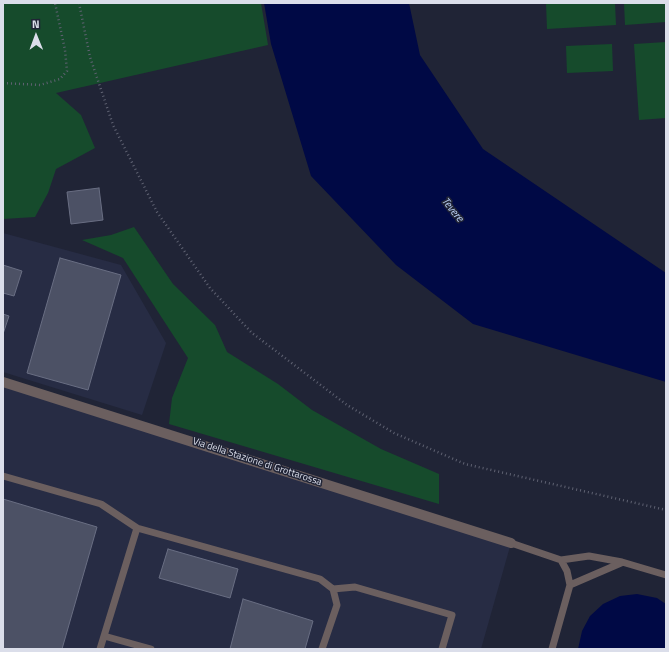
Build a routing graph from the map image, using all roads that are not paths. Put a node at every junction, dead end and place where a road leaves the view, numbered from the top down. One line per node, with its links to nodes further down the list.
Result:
1 (3, 382): 4 (street, Via della Stazione di Grottarossa)
2 (3, 476): 3 (lane)
3 (137, 528): 9 (lane); 10 (lane)
4 (511, 543): 5 (lane)
5 (561, 560): 6 (lane); 8 (lane)
6 (622, 562): 7 (lane); 8 (lane)
7 (666, 575)
8 (570, 585): 15 (lane)
9 (333, 589): 13 (lane); 14 (lane)
10 (104, 636): 11 (lane); 12 (lane)
11 (100, 649)
12 (150, 649)
13 (322, 649)
14 (442, 649)
15 (552, 649)

